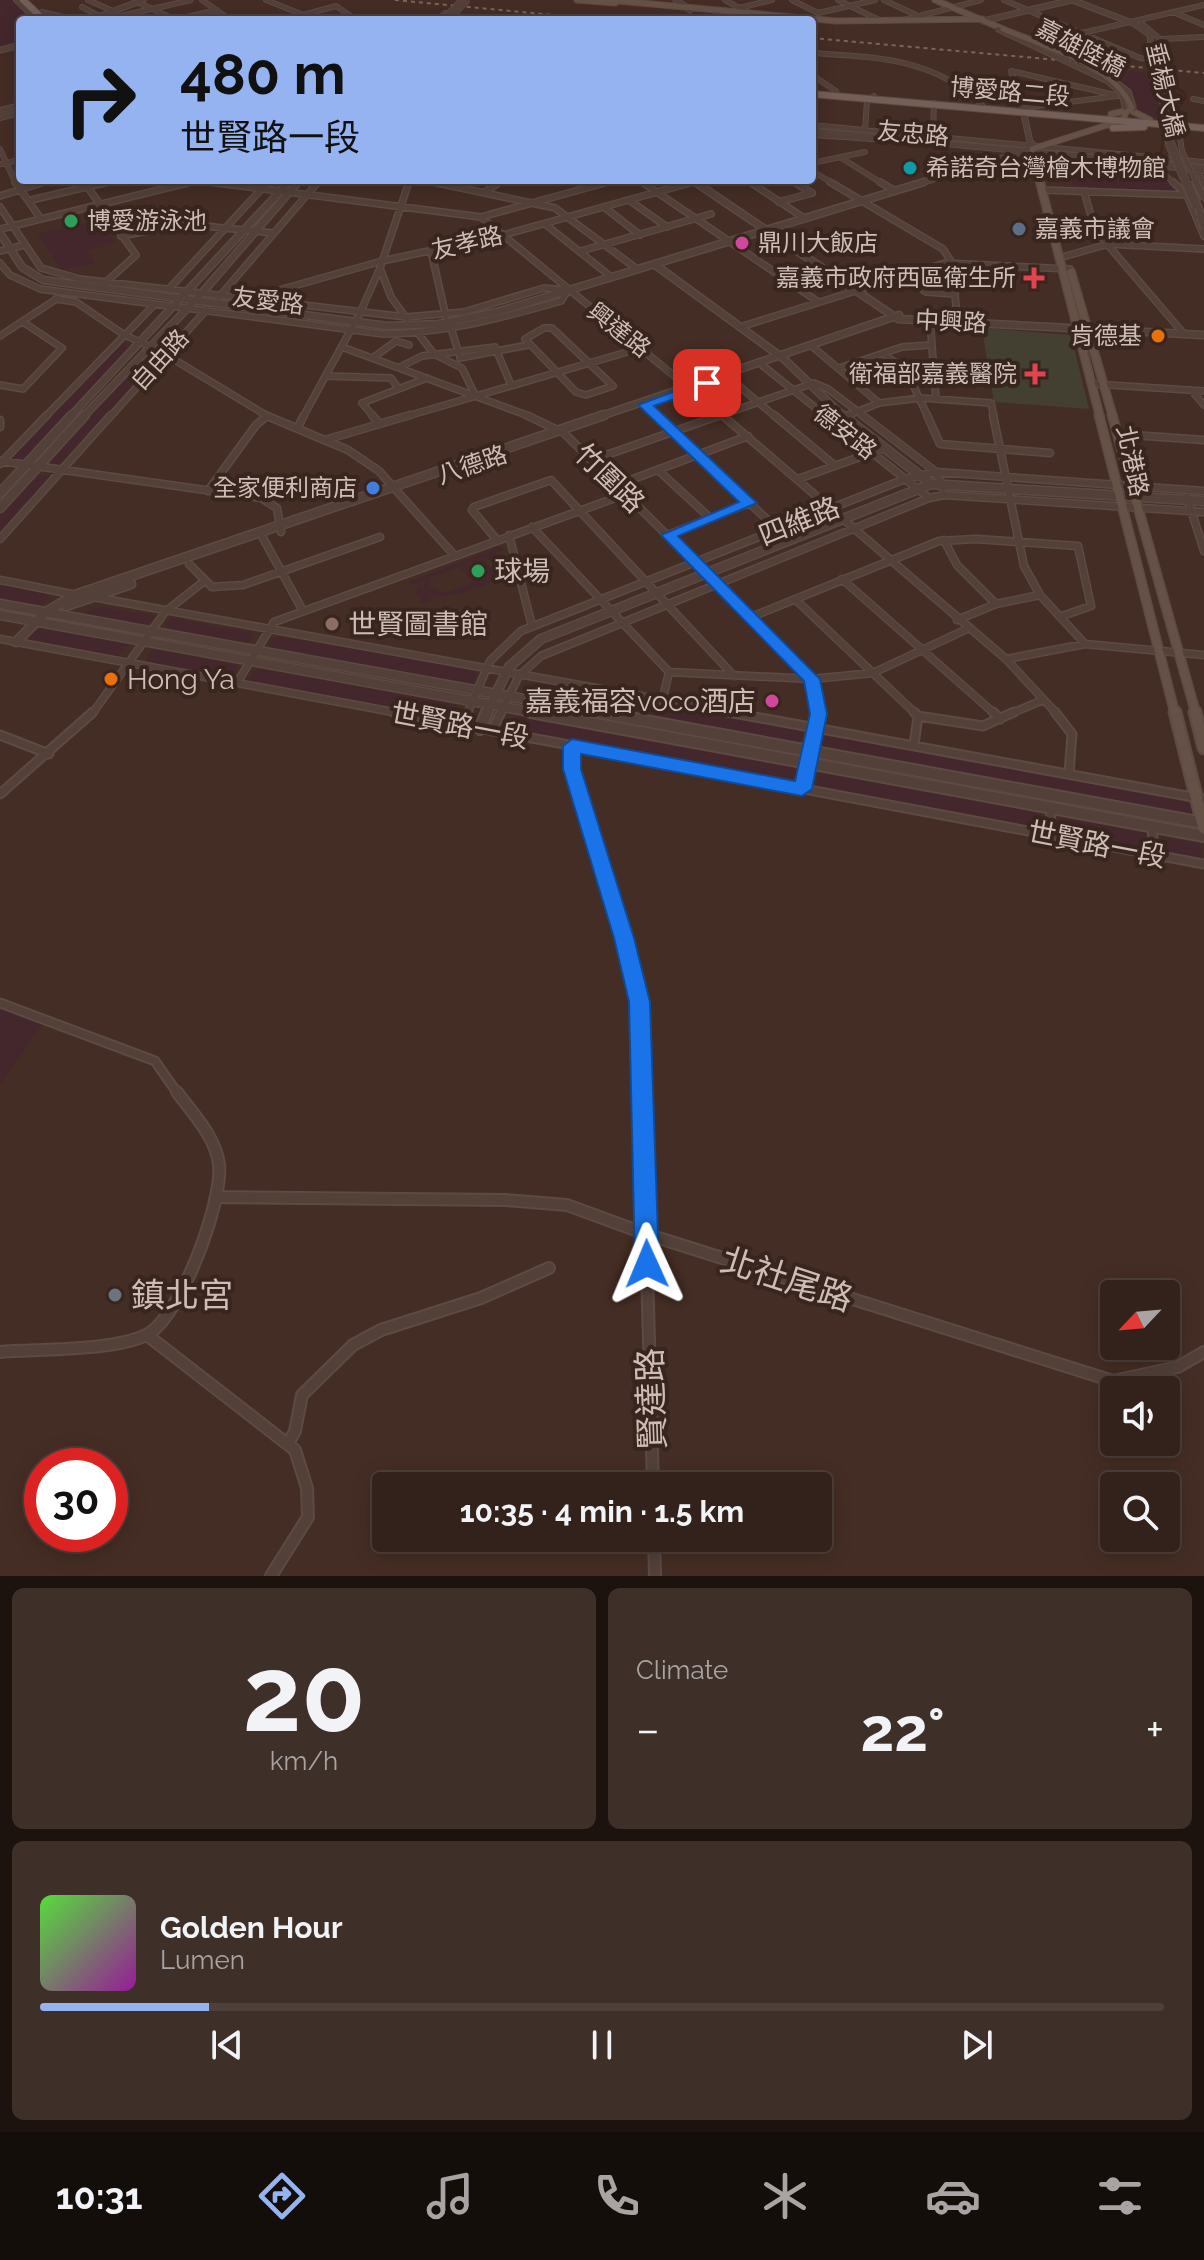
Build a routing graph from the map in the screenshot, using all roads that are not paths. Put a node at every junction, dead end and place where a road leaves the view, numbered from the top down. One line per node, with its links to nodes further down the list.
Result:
1 (22, 0): 41 (main road)
2 (97, 0): 22 (street)
3 (191, 0): 31 (street)
4 (202, 0): 32 (street)
5 (266, 0): 39 (street)
6 (464, 0): 51 (street, bridge)
7 (577, 0): 24 (main road)
8 (610, 0): 24 (street); 30 (main road)
9 (676, 0): 30 (street)
10 (725, 0): 28 (street)
11 (772, 0): 28 (street)
12 (792, 0): 54 (street)
13 (838, 0): 26 (street)
14 (875, 0): 26 (street)
15 (884, 0): 55 (street)
16 (935, 0): 29 (main road)
17 (981, 0): 29 (street)
18 (1004, 0): 33 (street)
19 (1060, 0): 33 (street)
20 (1072, 0): 33 (street); 61 (street)
21 (1083, 0): 63 (street)
22 (90, 1): 34 (street)
23 (140, 1): 31 (street); 34 (street)
24 (618, 4): 30 (main road)
25 (1204, 5): 37 (street)
26 (850, 6): 57 (street); 62 (street)
27 (82, 7): 43 (street)
28 (740, 7): 35 (street); 38 (street)
29 (951, 7): 40 (main road); 55 (street)
30 (689, 8): 35 (main road); 38 (main road)
31 (152, 9): 45 (street); 46 (street)
32 (217, 10): 47 (street); 48 (street)
33 (1026, 10): 56 (street); 66 (street)
34 (113, 11): 44 (street)
35 (726, 11): 38 (main road)
36 (42, 12): 42 (street)
37 (1173, 12): 63 (street); 64 (street)
38 (746, 14): 52 (main road); 53 (main road)
39 (303, 15): 49 (street); 50 (street)
40 (968, 15): 56 (main road); 58 (main road); 60 (main road)
41 (38, 16)
42 (59, 16)
43 (98, 16)
44 (104, 16)
45 (112, 16)
46 (167, 16)
47 (192, 16)
48 (224, 16)
49 (299, 16)
50 (350, 16)
51 (450, 16)
52 (754, 16)
53 (781, 16)
54 (813, 16)
55 (913, 16): 59 (street)
56 (998, 17): 58 (street); 65 (street)
57 (816, 18): 62 (main road)
58 (982, 20): 60 (main road); 65 (main road)
59 (904, 21): 60 (main road); 62 (main road)
60 (962, 21): 65 (main road)
61 (1126, 21): 63 (street); 66 (street)
62 (881, 22)
63 (1136, 23): 136 (street, bridge); 144 (street, 垂楊大橋, bridge); 153 (street, 垂楊大橋, bridge); 162 (street, bridge)
64 (1204, 25)
65 (999, 28): 81 (main road, 嘉雄陸橋, bridge)
66 (1080, 32): 69 (street); 71 (street)
67 (1204, 37): 68 (street)
68 (1162, 39)
69 (1039, 43)
70 (816, 53): 79 (street)
71 (1162, 61)
72 (816, 78): 74 (street)
73 (816, 93): 74 (main road, 博愛路二段)
74 (837, 94): 76 (main road, 博愛路二段)
75 (1204, 94): 77 (street)
76 (871, 97): 78 (main road, 博愛路二段); 79 (main road, 博愛路二段); 88 (street)
77 (1204, 101)
78 (934, 103): 80 (main road, 博愛路二段); 89 (street)
79 (982, 105): 80 (main road, 博愛路二段)
80 (1022, 109): 80 (street, 北港路); 82 (main road, 博愛路二段); 91 (street, 北港路)
81 (1129, 113): 82 (main road, 博愛路二段); 83 (main road, 博愛路二段)
82 (1111, 122): 83 (main road); 90 (main road, 友愛路); 91 (main road, 友愛路)
83 (1152, 122): 84 (main road, 博愛路二段)
84 (1204, 127)
85 (816, 130): 88 (street, 友忠路)
86 (816, 130): 91 (street, 友忠路)
87 (816, 130): 94 (street, 友忠路)
88 (865, 130): 89 (street, 友忠路)
89 (933, 135): 91 (street, 友忠路)
90 (1055, 145): 91 (main road, 友愛路); 98 (street, 友忠路)
91 (1038, 148): 94 (street, 友愛路); 98 (street, 友忠路); 127 (main road, 北港路)
92 (0, 149): 99 (street)
93 (865, 152): 95 (street)
94 (1024, 152): 128 (street, 友愛路)
95 (843, 159): 97 (street); 128 (street)
96 (16, 161): 99 (street)
97 (816, 162)
98 (1160, 162): 101 (street, 友忠路); 134 (street)
99 (7, 163): 100 (street); 103 (street)
100 (0, 164)
101 (1200, 166): 123 (street)
102 (816, 173): 139 (street)
103 (16, 178)
104 (20, 184): 125 (street)
105 (38, 184): 125 (street)
106 (85, 184): 124 (street)
107 (99, 184): 124 (street)
108 (180, 184): 142 (street)
109 (224, 184): 126 (street)
110 (266, 184): 126 (street, 自由路)
111 (289, 184): 130 (street, 自由路)
112 (295, 184): 130 (street, 自由路)
113 (317, 184): 133 (street, 自由路)
114 (409, 184): 143 (street)
115 (443, 184): 132 (street)
116 (497, 184): 132 (street)
117 (600, 184): 141 (street)
118 (645, 184): 131 (street)
119 (683, 184): 131 (street, 友孝路)
120 (703, 184): 158 (street, 中興路)
121 (753, 184): 140 (street)
122 (797, 184): 140 (street)
123 (1204, 185)
124 (86, 187): 137 (street); 142 (street)
125 (23, 189): 135 (street); 137 (street)
126 (261, 189): 130 (street); 156 (street, 自由路)
127 (1046, 189): 129 (street); 175 (main road, 北港路); 182 (main road, 北港路)
128 (895, 191): 139 (street, 友愛路)
129 (1084, 191): 134 (street); 167 (street)
130 (284, 192): 133 (street); 159 (street, 自由路)
131 (656, 192): 138 (street, 友孝路); 152 (street)
132 (485, 193): 141 (street)
133 (308, 195): 143 (street); 161 (street, 自由路)
134 (1187, 195): 162 (street)
135 (0, 196)
136 (1204, 199)
137 (31, 200): 151 (street)
138 (629, 200): 146 (street, 友孝路); 157 (street)
139 (862, 200): 150 (street, 友愛路); 178 (street)
140 (779, 202): 150 (street)
141 (529, 203): 148 (street); 149 (street)
142 (99, 205): 151 (street); 165 (street)
143 (401, 206): 148 (street); 176 (street)
144 (1204, 206)
145 (0, 207): 155 (street, 友愛路)
146 (604, 207): 149 (street, 友孝路); 164 (street)
147 (711, 214): 152 (street)
148 (481, 217): 163 (street, 興達路)
149 (570, 217): 154 (street, 友孝路); 169 (street)
150 (804, 218): 158 (street, 友愛路)
151 (41, 219): 155 (street)
152 (694, 219): 157 (street); 166 (street)
153 (1204, 222)
154 (545, 224): 163 (street, 友孝路); 174 (street)
155 (13, 226): 160 (street); 168 (street, 友愛路)
156 (225, 227): 159 (street); 165 (street); 190 (street, 自由路)
157 (667, 227): 164 (street)
158 (771, 229): 166 (street, 友愛路); 192 (street, 中興路)
159 (249, 230): 161 (street); 194 (street, 自由路); 195 (street, 自由路)
160 (0, 231): 170 (street, 友愛路)
161 (273, 233): 197 (street, 自由路)
162 (1204, 233)
163 (503, 235): 173 (street, 友孝路); 191 (street, 興達路)
164 (640, 235): 169 (street)
165 (121, 236): 189 (street)
166 (727, 242): 179 (street, 友愛路); 203 (street)
167 (1108, 244): 171 (street); 175 (street); 225 (street)
168 (24, 245): 170 (street); 186 (street, 友愛路)
169 (605, 245): 174 (street); 181 (street)
170 (9, 249): 172 (street); 188 (street, 友愛路)
171 (1204, 249)
172 (0, 251)
173 (431, 251): 176 (street, 友孝路); 211 (street)
174 (581, 251): 185 (street)
175 (1066, 256): 182 (main road, 北港路)
176 (382, 261): 180 (street); 201 (street, 友孝路)
177 (0, 263): 183 (street, 友愛路)
178 (952, 263): 182 (street); 184 (street); 196 (street)
179 (654, 264): 181 (street, 友愛路); 221 (street, 德安路)
180 (380, 268): 210 (street); 213 (street)
181 (637, 269): 185 (street, 友愛路)
182 (1067, 269): 222 (main road, 北港路)
183 (10, 275): 187 (street); 193 (street, 友愛路)
184 (901, 275): 192 (street); 196 (street)
185 (610, 276): 191 (street, 友愛路)
186 (80, 279): 188 (street); 189 (street, 友愛路)
187 (0, 280)
188 (74, 285): 189 (street, 友愛路); 193 (street)
189 (103, 285): 190 (street, 友愛路); 198 (street, 友愛路)
190 (168, 289): 194 (street, 友愛路); 198 (street, 自由路)
191 (568, 290): 211 (street, 友愛路); 219 (street, 友愛路); 224 (street, 友愛路); 235 (street, 興達路)
192 (858, 290): 203 (street); 214 (street, 中興路)
193 (65, 292): 199 (street); 204 (street, 友愛路)
194 (191, 292): 195 (street, 友愛路); 200 (street, 自由路)
195 (202, 293): 197 (street, 友愛路); 202 (street, 自由路)
196 (955, 294): 215 (street)
197 (221, 295): 201 (street, 友愛路); 205 (street, 自由路)
198 (161, 297): 200 (street, 友愛路); 204 (street, 自由路)
199 (56, 299): 217 (street); 227 (street)
200 (183, 300): 202 (street, 友愛路); 206 (street, 自由路)
201 (257, 300): 207 (street, 友孝路); 210 (street, 友愛路)
202 (193, 301): 205 (street, 友愛路); 208 (street, 自由路)
203 (817, 301): 221 (street)
204 (154, 304): 206 (street, 友愛路); 227 (street, 自由路)
205 (213, 304): 207 (street, 友愛路); 209 (street, 自由路)
206 (175, 307): 208 (street, 友愛路); 230 (street, 自由路)
207 (249, 308): 212 (street, 友孝路); 218 (street, 友愛路)
208 (185, 309): 209 (street, 友愛路); 230 (street, 自由路)
209 (205, 311): 212 (street, 友愛路); 239 (street, 自由路)
210 (360, 313): 213 (street, 友愛路); 218 (street)
211 (445, 315): 213 (street, 友愛路); 219 (street)
212 (242, 316): 223 (street, 友愛路)
213 (406, 317): 220 (street)
214 (896, 317): 215 (street, 中興路); 216 (street, 中興路); 236 (street, 八德路); 243 (street, 八德路)
215 (957, 317): 222 (street, 中興路)
216 (930, 320): 222 (street, 中興路); 233 (street)
217 (23, 322): 229 (street); 255 (street)
218 (355, 322): 220 (street, 友愛路); 223 (street)
219 (450, 323): 220 (street, 友愛路)
220 (410, 326): 228 (street)
221 (740, 327): 243 (street, 德安路)
222 (1083, 327): 225 (street, 中興路); 257 (main road, 北港路)
223 (351, 330): 228 (street, 友愛路); 234 (street)
224 (452, 331): 228 (street, 友愛路); 237 (street)
225 (1182, 332): 226 (street, 中興路)
226 (1204, 333)
227 (123, 334): 230 (street); 290 (street, 自由路)
228 (418, 334): 240 (street)
229 (0, 336)
230 (144, 344): 239 (street); 292 (street, 自由路); 293 (street, 自由路)
231 (409, 345): 242 (street)
232 (528, 345): 238 (street); 245 (street); 250 (street)
233 (930, 345): 241 (street); 265 (street)
234 (342, 347): 242 (street, 竹圍路); 251 (street)
235 (641, 348): 245 (street); 258 (street, 興達路)
236 (814, 348): 243 (street, 八德路); 249 (street)
237 (458, 351): 238 (street); 240 (street); 244 (street)
238 (499, 353): 244 (street); 256 (street)
239 (165, 354): 272 (street); 295 (street, 自由路)
240 (434, 354): 247 (street); 248 (street)
241 (884, 354): 249 (street); 264 (street)
242 (374, 357): 247 (street, 竹圍路)
243 (782, 357): 246 (street, 八德路); 254 (street, 德安路); 258 (street, 八德路)
244 (460, 358): 248 (street)
245 (591, 363): 250 (street); 250 (street)
246 (763, 366): 252 (street, 八德路); 260 (street, 德安路)
247 (400, 367): 253 (street, 竹圍路)
248 (462, 368): 263 (street)
249 (839, 368): 267 (street)
250 (557, 373): 256 (street)
251 (327, 376): 259 (street); 277 (street)
252 (727, 376): 258 (street, 八德路); 266 (street)
253 (427, 378): 259 (street); 263 (street, 竹圍路)
254 (810, 384): 260 (street); 270 (street, 德安路); 273 (street, 德安路)
255 (0, 385)
256 (511, 385): 263 (street)
257 (1098, 385): 261 (street); 280 (main road, 北港路); 309 (main road, 北港路)
258 (690, 387): 268 (street, 八德路); 271 (street, 興達路); 278 (street, 八德路)
259 (398, 388): 275 (street)
260 (790, 389): 266 (street); 286 (street, 德安路)
261 (1191, 390): 262 (street); 269 (street)
262 (1204, 391)
263 (475, 395): 275 (street); 278 (street, 竹圍路)
264 (921, 398): 265 (street); 267 (street); 285 (street)
265 (936, 399): 285 (street)
266 (754, 401): 271 (street); 291 (street)
267 (879, 403): 270 (street)
268 (644, 405): 278 (street, 八德路); 279 (street)
269 (1204, 405)
270 (858, 412): 273 (street); 296 (street, 德安路)
271 (720, 413): 279 (street); 281 (street, 興達路)
272 (267, 416): 277 (street); 308 (street)
273 (844, 417): 284 (street, 德安路)
274 (0, 420): 276 (street)
275 (379, 423): 283 (street)
276 (0, 427)
277 (298, 427): 283 (street)
278 (562, 431): 289 (street, 竹圍路); 305 (street, 八德路)
279 (672, 431): 288 (street); 289 (street)
280 (1118, 434): 282 (street); 304 (main road, 北港路)
281 (748, 436): 288 (street); 299 (street, 興達路)
282 (1204, 440)
283 (323, 441): 305 (street)
284 (885, 448): 286 (street); 297 (street, 德安路)
285 (999, 451): 287 (street); 298 (street)
286 (871, 452): 291 (street); 300 (street, 德安路)
287 (1050, 453)
288 (698, 455): 294 (street); 319 (street)
289 (592, 460): 303 (street, 竹圍路)
290 (1, 463): 292 (street)
291 (835, 466): 299 (street)
292 (24, 467): 293 (street); 311 (street, 自由路)
293 (36, 469): 295 (street); 321 (street, 自由路)
294 (658, 470): 303 (street); 327 (street)
295 (59, 472): 308 (street); 337 (street, 自由路)
296 (936, 472): 297 (street, 四維路); 298 (street, 四維路); 302 (street, 德安路)
297 (919, 475): 300 (street, 四維路); 301 (street, 德安路)
298 (1005, 478): 307 (street); 309 (street, 四維路)
299 (798, 479): 322 (street, 興達路)
300 (905, 479): 306 (street, 德安路); 322 (street, 四維路)
301 (931, 484): 302 (street, 四維路); 306 (street, 四維路)
302 (943, 484): 307 (street, 四維路); 313 (street, 德安路)
303 (617, 485): 312 (street, 竹圍路)
304 (1131, 487): 309 (street, 四維路); 314 (street, 四維路); 316 (main road, 北港路)
305 (396, 489): 331 (street, 八德路); 343 (street)
306 (918, 489): 315 (street, 德安路); 328 (street, 四維路)
307 (1008, 489): 309 (street, 四維路); 317 (street)
308 (208, 491): 331 (street)
309 (1118, 491): 316 (street, 四維路); 320 (main road, 北港路)
310 (1204, 491): 314 (street, 四維路)
311 (0, 493)
312 (626, 494): 324 (street); 334 (street, 竹圍路)
313 (944, 495): 315 (street, 四維路); 317 (street, 四維路)
314 (1187, 495): 316 (street, 四維路); 318 (street, 四維路); 325 (street)
315 (929, 498): 330 (street, 四維路)
316 (1136, 498): 323 (main road, 北港路)
317 (1009, 499): 320 (street, 四維路); 341 (street)
318 (1204, 501)
319 (749, 503): 327 (street); 332 (street)
320 (1121, 507): 323 (street, 四維路); 382 (main road, 北港路)
321 (0, 508)
322 (830, 508): 328 (street, 興達路); 332 (street, 四維路)
323 (1138, 508): 325 (street, 四維路); 384 (main road, 北港路)
324 (578, 511): 329 (street); 339 (street); 352 (street)
325 (1191, 512): 326 (street, 四維路); 342 (street)
326 (1204, 512)
327 (710, 518): 334 (street)
328 (842, 518): 330 (street, 興達路); 338 (street, 四維路)
329 (532, 527): 333 (street); 359 (street)
330 (853, 528): 344 (street, 興達路); 353 (street, 四維路)
331 (280, 530): 336 (street, 八德路); 355 (street, 八德路)
332 (778, 530): 338 (street); 345 (street, 四維路)
333 (509, 535): 339 (street); 373 (street)
334 (668, 535): 345 (street, 竹圍路)
335 (380, 537): 347 (street)
336 (263, 538): 346 (street, 八德路); 347 (street)
337 (0, 539)
338 (788, 539): 348 (street, 四維路)
339 (497, 540): 343 (street)
340 (944, 540): 341 (street); 344 (street); 361 (street)
341 (1017, 542): 356 (street); 368 (street)
342 (1204, 551)
343 (454, 555): 363 (street)
344 (890, 559): 349 (street); 370 (street, 興達路)
345 (696, 562): 348 (street, 竹圍路); 352 (street, 四維路)
346 (189, 564): 351 (street); 357 (street, 八德路)
347 (280, 572): 351 (street); 363 (street)
348 (707, 573): 353 (street, 竹圍路); 354 (street, 四維路)
349 (842, 579): 358 (street); 381 (street)
350 (0, 580): 355 (street, 世賢路一段)
351 (203, 582): 366 (street)
352 (646, 583): 354 (street); 359 (street, 四維路)
353 (718, 584): 362 (street, 四維路); 369 (street, 竹圍路)
354 (656, 593): 362 (street); 364 (street, 四維路)
355 (75, 595): 357 (street, 世賢路一段); 365 (street, 八德路)
356 (1040, 595): 361 (street); 368 (street)
357 (92, 597): 365 (street, 八德路); 366 (street, 世賢路一段)
358 (795, 599): 369 (street); 391 (street)
359 (597, 601): 364 (street); 373 (street, 四維路)
360 (0, 604): 365 (street, 世賢路一段)
361 (996, 604): 370 (street)
362 (667, 605): 372 (street, 四維路); 394 (street)
363 (303, 611): 375 (street)
364 (613, 611): 372 (street); 392 (street, 四維路)
365 (46, 612): 371 (street); 376 (street, 世賢路一段)
366 (165, 612): 375 (street, 世賢路一段); 376 (street)
367 (0, 615): 371 (street, 世賢路一段)
368 (1062, 616): 380 (street)
369 (751, 617): 395 (street, 竹圍路)
370 (957, 620): 374 (street, 興達路)
371 (36, 622): 378 (street); 379 (street, 世賢路一段)
372 (623, 623): 390 (street); 393 (street, 四維路)
373 (532, 626): 389 (street, 四維路)
374 (967, 629): 381 (street); 386 (street, 興達路)
375 (268, 631): 383 (street); 389 (street, 世賢路一段)
376 (152, 632): 379 (street); 383 (street, 世賢路一段)
377 (0, 639): 378 (street, 世賢路一段)
378 (16, 642): 388 (street, 世賢路一段)
379 (144, 642): 387 (street, 世賢路一段); 388 (street)
380 (1085, 644): 382 (street); 386 (street)
381 (923, 650): 391 (street); 406 (street)
382 (1158, 650): 384 (street); 421 (main road, 北港路)
383 (256, 651): 387 (street); 397 (street, 世賢路一段)
384 (1181, 652): 385 (street); 414 (main road, 北港路)
385 (1204, 655)
386 (1006, 659): 400 (street, 興達路)
387 (250, 661): 396 (street); 401 (street, 世賢路一段)
388 (130, 663): 396 (street, 世賢路一段); 416 (street)
389 (486, 670): 392 (street, 世賢路一段); 397 (street, 四維路)
390 (669, 672): 394 (street); 402 (street)
391 (873, 673): 395 (street); 405 (street)
392 (503, 674): 393 (street, 世賢路一段); 398 (street, 四維路)
393 (519, 676): 399 (street, 四維路); 402 (street, 世賢路一段)
394 (734, 676): 395 (street)
395 (812, 679): 410 (street)
396 (237, 683): 407 (street, 世賢路一段)
397 (476, 692): 398 (street, 世賢路一段); 401 (street, 四維路)
398 (493, 695): 399 (street, 世賢路一段); 403 (street, 四維路)
399 (507, 697): 404 (street, 四維路); 415 (street, 世賢路一段)
400 (1043, 700): 406 (street); 418 (street, 興達路)
401 (471, 702): 403 (street, 世賢路一段); 407 (street, 四維路)
402 (662, 702): 410 (street, 世賢路一段)
403 (489, 705): 404 (street, 世賢路一段); 408 (street, 四維路)
404 (503, 708): 409 (street, 四維路); 417 (street, 世賢路一段)
405 (918, 716): 406 (street); 412 (street)
406 (1000, 719)
407 (463, 726): 408 (street, 世賢路一段)
408 (480, 729): 409 (street, 世賢路一段)
409 (492, 731): 413 (street, 世賢路一段)
410 (816, 731): 412 (street, 世賢路一段); 415 (street)
411 (0, 735): 416 (street)
412 (914, 745): 418 (street, 世賢路一段)
413 (572, 746): 419 (street, 世賢路一段); 431 (street, 賢達路)
414 (1204, 748)
415 (810, 752): 417 (street); 423 (street, 世賢路一段)
416 (49, 754): 420 (street)
417 (807, 763): 419 (street); 422 (street, 世賢路一段)
418 (1069, 773): 421 (street, 世賢路一段)
419 (802, 789): 425 (street, 世賢路一段)
420 (0, 794)
421 (1200, 799): 423 (main road, 北港路)
422 (1051, 808): 424 (street, 世賢路一段); 425 (street)
423 (1203, 825)
424 (1152, 826): 426 (street, 世賢路一段); 427 (street)
425 (1050, 835): 427 (street, 世賢路一段)
426 (1204, 836)
427 (1154, 855): 428 (street, 世賢路一段)
428 (1204, 864)
429 (0, 1003): 430 (street)
430 (217, 1197): 431 (street, 北社尾路); 433 (street)
431 (646, 1234): 435 (street, 北社尾路); 437 (street, 賢達路)
432 (549, 1268): 436 (street)
433 (147, 1335): 434 (street); 436 (street)
434 (0, 1352)
435 (1204, 1352)
436 (288, 1444): 439 (street)
437 (653, 1472)
438 (654, 1552): 440 (street)
439 (271, 1576)
440 (655, 1576)

